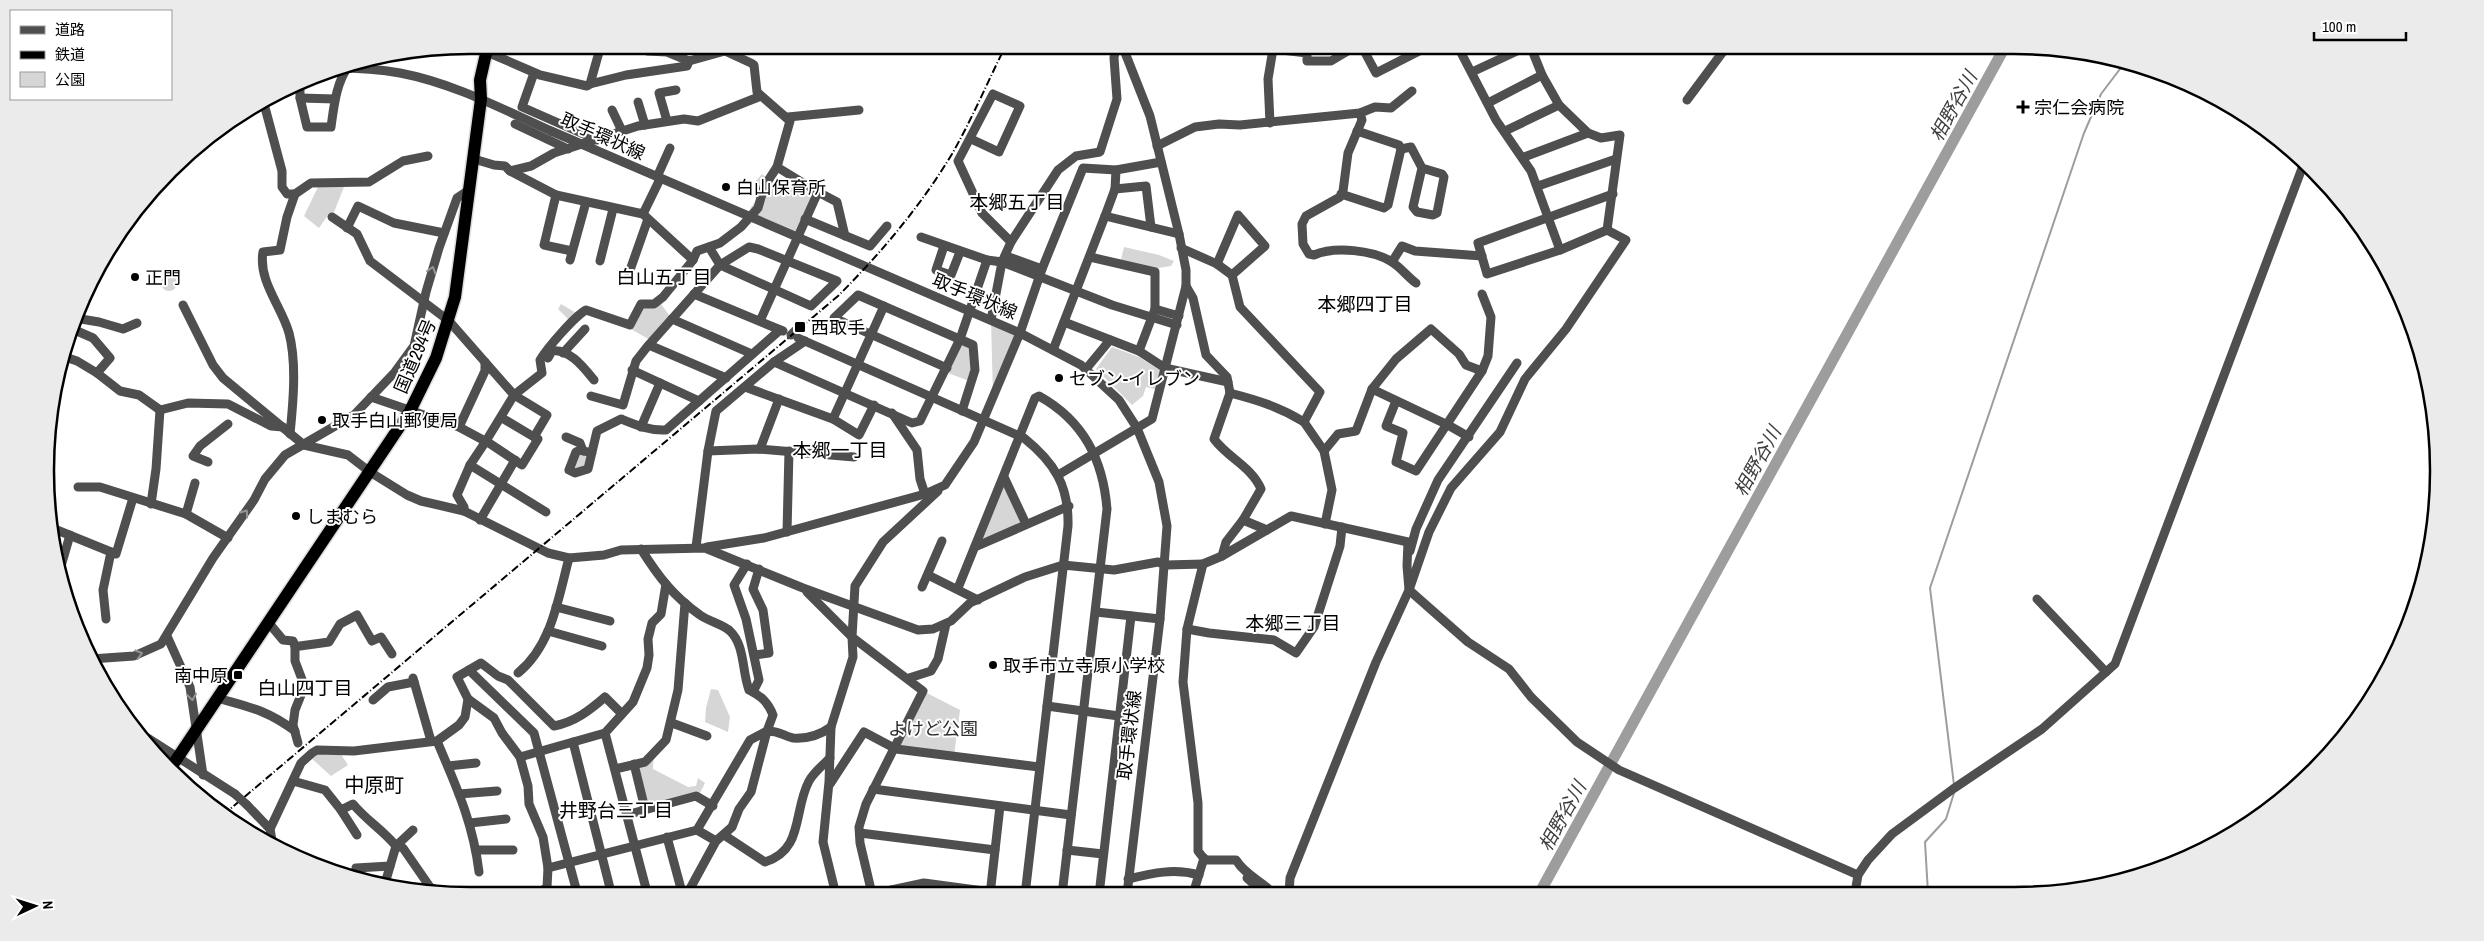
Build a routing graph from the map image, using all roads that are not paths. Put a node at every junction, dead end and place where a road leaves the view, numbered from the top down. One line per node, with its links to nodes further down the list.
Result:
1 (492, 54): 31 (highway, 国道294号)
2 (503, 54): 21 (street)
3 (598, 54): 24 (street)
4 (672, 54): 18 (street)
5 (714, 54): 18 (street)
6 (732, 54): 28 (street)
7 (1115, 54): 91 (street)
8 (1126, 54): 51 (street)
9 (1273, 54): 43 (street)
10 (1307, 54): 11 (street)
11 (1344, 54)
12 (1365, 54): 13 (street)
13 (1413, 54)
14 (1462, 54): 20 (street)
15 (1511, 54): 20 (street)
16 (1533, 54): 23 (street)
17 (1721, 54): 32 (street)
18 (689, 61): 24 (street)
19 (363, 68): 31 (street, 取手環状線)
20 (1472, 72): 34 (street)
21 (534, 73): 24 (street); 40 (street)
22 (345, 74): 30 (street)
23 (1542, 76): 34 (street); 35 (street)
24 (590, 84)
25 (300, 90): 29 (street)
26 (676, 90): 42 (street)
27 (1412, 91): 39 (street)
28 (761, 96): 41 (street); 42 (street)
29 (300, 98): 30 (street); 30 (street)
30 (335, 99)
31 (481, 99): 40 (street, 取手環状線); 57 (highway, 国道294号)
32 (1687, 100)
33 (638, 102): 44 (street)
34 (1488, 103): 46 (street)
35 (1559, 105): 46 (street); 48 (street)
36 (265, 108): 70 (street)
37 (612, 110): 47 (street)
38 (858, 110): 41 (street)
39 (1360, 114): 43 (street); 45 (street)
40 (520, 115): 50 (street); 53 (street); 65 (street, 取手環状線, bridge)
41 (788, 116): 60 (street)
42 (667, 121): 44 (street)
43 (1270, 123): 51 (street)
44 (645, 125): 47 (street)
45 (1357, 131): 54 (street); 71 (street)
46 (1505, 131): 56 (street)
47 (622, 132): 50 (street)
48 (1588, 133): 56 (street); 58 (street)
49 (971, 139): 49 (street); 91 (street)
50 (597, 140): 53 (street)
51 (1158, 146): 59 (street)
52 (670, 148): 65 (street)
53 (568, 149): 64 (street)
54 (1401, 149): 61 (street); 71 (street)
55 (428, 156): 70 (street)
56 (1524, 157): 66 (street)
57 (474, 159): 64 (street); 68 (highway, 国道294号)
58 (1616, 159): 66 (street); 72 (street)
59 (1161, 162): 62 (street); 87 (street)
60 (777, 167): 69 (street); 79 (street)
61 (1422, 168): 61 (street)
62 (1116, 170): 67 (street); 107 (street)
63 (2301, 170): 269 (street)
64 (510, 171): 73 (street)
65 (658, 178): 78 (street); 79 (street, 取手環状線)
66 (1538, 186): 80 (street)
67 (1115, 189): 76 (street); 83 (street)
68 (469, 190): 86 (street); 125 (highway, 国道294号)
69 (818, 192): 81 (street); 88 (street)
70 (295, 194): 184 (street)
71 (1341, 194): 104 (street)
72 (1612, 194): 80 (street); 85 (street)
73 (556, 195): 74 (street); 74 (street)
74 (586, 202): 75 (street)
75 (613, 209): 78 (street); 103 (street)
76 (1105, 216): 83 (street); 98 (street)
77 (332, 217): 84 (street)
78 (646, 217): 100 (street); 108 (street)
79 (750, 217): 89 (street, 取手環状線); 93 (street)
80 (1549, 218): 95 (street); 97 (street)
81 (805, 219): 88 (street); 89 (street)
82 (887, 226): 88 (street)
83 (1151, 227): 87 (street)
84 (347, 228): 86 (street); 116 (street)
85 (1607, 230): 95 (street); 246 (street)
86 (444, 233): 116 (street, one-way to 86)
87 (1179, 234): 94 (street)
88 (845, 236)
89 (797, 237): 101 (street); 120 (street, 取手環状線)
90 (921, 237): 92 (street)
91 (1011, 242): 99 (street)
92 (944, 246): 96 (street); 96 (street)
93 (709, 247): 100 (street); 106 (street)
94 (1181, 248): 105 (street); 111 (street)
95 (1560, 250): 97 (street)
96 (960, 252): 102 (street)
97 (1482, 256): 104 (street)
98 (1090, 257): 113 (street); 119 (street)
99 (1004, 259): 102 (street); 107 (street); 123 (street)
100 (693, 260): 149 (street)
101 (787, 260): 106 (street); 112 (street); 112 (street)
102 (987, 260): 120 (street)
103 (600, 261)
104 (1392, 262): 110 (street)
105 (1218, 264): 109 (street); 109 (street)
106 (720, 265): 112 (street); 114 (street)
107 (1040, 272): 113 (street); 131 (street)
108 (628, 273)
109 (1232, 275): 178 (street)
110 (1416, 283)
111 (1186, 286): 124 (street); 155 (street)
112 (774, 290): 126 (street)
113 (1076, 290): 119 (street); 127 (street)
114 (694, 294): 122 (street); 126 (street)
115 (1482, 294): 151 (street)
116 (424, 302): 125 (street); 163 (street)
117 (184, 305): 184 (street)
118 (884, 306): 133 (street); 133 (street); 134 (street)
119 (1153, 312): 124 (street); 138 (street)
120 (971, 313): 123 (street, 取手環状線); 134 (street)
121 (82, 319): 128 (street)
122 (672, 319): 136 (street); 140 (street)
123 (991, 320): 131 (street, 取手環状線)
124 (1178, 320): 147 (street)
125 (449, 321): 142 (street); 171 (highway, 国道294号)
126 (760, 321): 132 (street)
127 (1064, 322): 135 (street); 137 (street)
128 (137, 324)
129 (585, 329): 139 (street)
130 (78, 331): 152 (street)
131 (1020, 333): 137 (street, 取手環状線); 177 (street)
132 (792, 334): 140 (street); 143 (street); 145 (street)
133 (872, 335): 145 (street); 146 (street)
134 (960, 339): 146 (street); 172 (street)
135 (1110, 340): 138 (street); 148 (street)
136 (649, 345): 150 (street); 153 (street)
137 (1053, 350): 148 (street, 取手環状線)
138 (1139, 351): 147 (street)
139 (563, 353): 149 (street); 154 (street)
140 (752, 354): 153 (street)
141 (69, 358): 152 (street)
142 (485, 362): 161 (street); 182 (street)
143 (774, 362): 157 (street); 159 (street)
144 (1516, 363): 187 (street)
145 (859, 365): 159 (street); 164 (street)
146 (947, 368): 164 (street)
147 (1165, 368): 155 (street); 183 (street)
148 (1086, 369): 183 (street, 取手環状線)
149 (542, 370): 161 (street)
150 (632, 370): 156 (street); 168 (street)
151 (1482, 372): 158 (street); 180 (street)
152 (97, 374): 170 (street)
153 (726, 378): 166 (street)
154 (594, 380)
155 (1228, 382): 160 (street)
156 (660, 383): 166 (street); 181 (street)
157 (744, 387): 165 (street); 193 (street)
158 (1372, 389): 167 (street); 195 (street)
159 (846, 393): 169 (street); 176 (street)
160 (1230, 394): 178 (street); 217 (street)
161 (514, 395): 174 (street); 185 (street)
162 (591, 396): 168 (street)
163 (371, 397): 171 (street); 190 (street)
164 (932, 399): 172 (street); 173 (street)
165 (779, 400): 176 (street); 191 (street)
166 (699, 401): 181 (street)
167 (1396, 401): 180 (street); 180 (street)
168 (623, 405): 175 (street)
169 (874, 406): 173 (street); 176 (street)
170 (160, 410): 184 (street); 211 (street)
171 (410, 411): 182 (street); 202 (highway, 国道294号)
172 (962, 411): 177 (street)
173 (891, 412): 209 (street)
174 (502, 418): 185 (street); 189 (street)
175 (621, 419): 181 (street); 196 (street)
176 (833, 419)
177 (984, 420): 186 (street); 206 (street)
178 (1304, 422): 195 (street)
179 (228, 424): 200 (street)
180 (1448, 425): 187 (street)
181 (641, 427)
182 (459, 428): 189 (street)
183 (1137, 428): 197 (street); 237 (street, 取手環状線)
184 (286, 431): 190 (street)
185 (534, 437): 199 (street)
186 (1021, 437): 197 (street); 203 (street); 204 (street)
187 (1468, 437): 238 (street)
188 (566, 438): 192 (street)
189 (486, 441): 199 (street); 201 (street)
190 (304, 445): 202 (street); 225 (street, one-way to 190)
191 (760, 449): 193 (street); 194 (street)
192 (583, 451): 196 (street); 196 (street)
193 (708, 451): 227 (street)
194 (789, 451): 198 (street); 223 (street)
195 (1324, 451): 219 (street)
196 (592, 453)
197 (1094, 454): 204 (street); 239 (street)
198 (854, 457)
199 (515, 460): 207 (street)
200 (208, 462)
201 (470, 465): 207 (street); 213 (street)
202 (370, 472): 213 (street); 257 (highway, 国道294号)
203 (1004, 476): 218 (street); 228 (street)
204 (1058, 476): 212 (street)
205 (195, 483): 215 (street)
206 (945, 484): 209 (street); 251 (street)
207 (500, 485): 214 (street); 216 (street)
208 (78, 487): 210 (street)
209 (925, 494): 223 (street)
210 (133, 498): 211 (street); 230 (street)
211 (151, 504): 215 (street)
212 (1068, 506): 218 (street); 236 (street)
213 (464, 511): 216 (street)
214 (546, 512)
215 (186, 514): 225 (street)
216 (480, 520): 233 (street)
217 (1243, 520): 222 (street); 231 (street)
218 (1026, 524): 228 (street)
219 (1325, 524): 220 (street); 222 (street)
220 (1342, 527): 238 (street); 259 (street)
221 (58, 530): 224 (street)
222 (1267, 530): 231 (street)
223 (787, 532): 227 (street)
224 (70, 535): 230 (street); 232 (street)
225 (228, 538): 261 (street)
226 (942, 541): 241 (street)
227 (701, 547): 229 (street); 234 (street)
228 (975, 547): 245 (street)
229 (641, 549): 233 (street); 242 (street)
230 (112, 552): 254 (street)
231 (1222, 556): 235 (street)
232 (63, 558)
233 (569, 558): 250 (street)
234 (746, 564): 240 (street); 266 (street)
235 (1203, 564): 237 (street); 259 (street)
236 (1063, 566): 239 (street); 248 (street); 276 (street)
237 (1166, 566): 239 (street); 255 (street, 取手環状線)
238 (1407, 566): 246 (street)
239 (1100, 568): 252 (street)
240 (759, 569): 244 (street); 266 (street)
241 (928, 575): 243 (street); 245 (street)
242 (666, 584): 249 (street); 278 (street)
243 (922, 587)
244 (803, 588): 251 (street); 262 (street)
245 (958, 588): 248 (street)
246 (1409, 590): 340 (street); 362 (street)
247 (2037, 599): 269 (street)
248 (978, 600): 258 (street)
249 (685, 602): 272 (street); 280 (street)
250 (556, 607): 256 (street); 260 (street)
251 (853, 607): 258 (street); 262 (street)
252 (1096, 612): 253 (street); 277 (street)
253 (1131, 616): 255 (street); 279 (street)
254 (106, 619)
255 (1160, 619): 342 (street, 取手環状線)
256 (610, 621)
257 (268, 622): 263 (street); 273 (highway, 国道294号)
258 (946, 624): 271 (street)
259 (1187, 628): 332 (street)
260 (548, 631): 264 (street); 270 (street)
261 (167, 636): 267 (street, one-way to 261); 282 (street, one-way to 282)
262 (852, 637): 271 (street); 281 (street)
263 (295, 646): 265 (street); 283 (street)
264 (602, 646)
265 (392, 654)
266 (755, 655): 272 (street)
267 (99, 659)
268 (470, 670): 274 (street); 278 (street); 291 (street)
269 (2106, 672): 340 (street)
270 (518, 673)
271 (909, 678): 290 (street)
272 (753, 692): 284 (street)
273 (217, 698): 282 (highway, 国道294号); 283 (street)
274 (468, 699): 287 (street); 292 (street)
275 (373, 700): 287 (street)
276 (1046, 706): 277 (street); 298 (street)
277 (1083, 712): 279 (street); 312 (street)
278 (621, 713): 285 (street)
279 (1119, 716): 331 (street)
280 (672, 723): 286 (street); 296 (street)
281 (831, 727): 284 (street); 293 (street)
282 (196, 730): 294 (highway, 国道294号); 300 (street)
283 (295, 731): 289 (street)
284 (767, 731): 306 (street); 320 (street)
285 (605, 733): 288 (street); 299 (street)
286 (707, 736)
287 (434, 741): 297 (street); 301 (street)
288 (573, 742): 291 (street); 330 (street)
289 (298, 743)
290 (896, 749): 298 (street); 302 (street); 303 (street)
291 (540, 751): 292 (street); 333 (street)
292 (520, 757): 335 (street)
293 (830, 758): 302 (street); 320 (street)
294 (174, 762): 300 (street)
295 (476, 763): 297 (street)
296 (634, 764): 299 (street); 308 (street)
297 (448, 766): 305 (street)
298 (1039, 767): 310 (street)
299 (615, 769): 311 (street)
300 (203, 775): 315 (street, bridge)
301 (293, 781): 309 (street); 315 (street)
302 (828, 786): 350 (street)
303 (873, 789): 307 (street); 318 (street)
304 (497, 791): 305 (street)
305 (459, 794): 314 (street)
306 (713, 806): 308 (street); 317 (street)
307 (1000, 806): 310 (street); 328 (street)
308 (645, 809): 311 (street)
309 (341, 810): 319 (street); 325 (street)
310 (1035, 810): 312 (street); 355 (street)
311 (626, 815): 324 (street)
312 (1071, 815): 329 (street)
313 (506, 819): 314 (street)
314 (470, 823): 326 (street)
315 (270, 829): 321 (street)
316 (413, 830): 325 (street)
317 (697, 830): 322 (street); 323 (street)
318 (860, 833): 328 (street); 351 (street)
319 (357, 835)
320 (724, 835): 323 (street)
321 (271, 836)
322 (667, 837): 324 (street); 348 (street)
323 (716, 841): 349 (street)
324 (634, 845): 330 (street); 347 (street)
325 (396, 846): 334 (street); 343 (street)
326 (476, 850): 327 (street); 337 (street)
327 (513, 850)
328 (995, 850): 354 (street)
329 (1067, 850): 331 (street); 356 (street)
330 (601, 854): 333 (street); 346 (street)
331 (1103, 854): 357 (street)
332 (1204, 858): 338 (street); 339 (street)
333 (569, 863): 335 (street); 345 (street)
334 (390, 866): 336 (street); 341 (street)
335 (548, 868): 344 (street)
336 (356, 871)
337 (479, 872)
338 (1243, 872): 360 (street); 361 (street)
339 (1198, 875): 342 (street); 359 (street)
340 (1858, 875): 363 (street)
341 (386, 878)
342 (1128, 879): 358 (street, 取手環状線)
343 (429, 885)
344 (546, 887)
345 (576, 887)
346 (610, 887)
347 (646, 887)
348 (681, 887)
349 (689, 887)
350 (834, 887)
351 (869, 887)
352 (906, 887): 353 (street)
353 (950, 887)
354 (991, 887)
355 (1026, 887)
356 (1063, 887)
357 (1100, 887)
358 (1127, 887)
359 (1195, 887)
360 (1256, 887)
361 (1268, 887)
362 (1289, 887)
363 (1855, 887)

